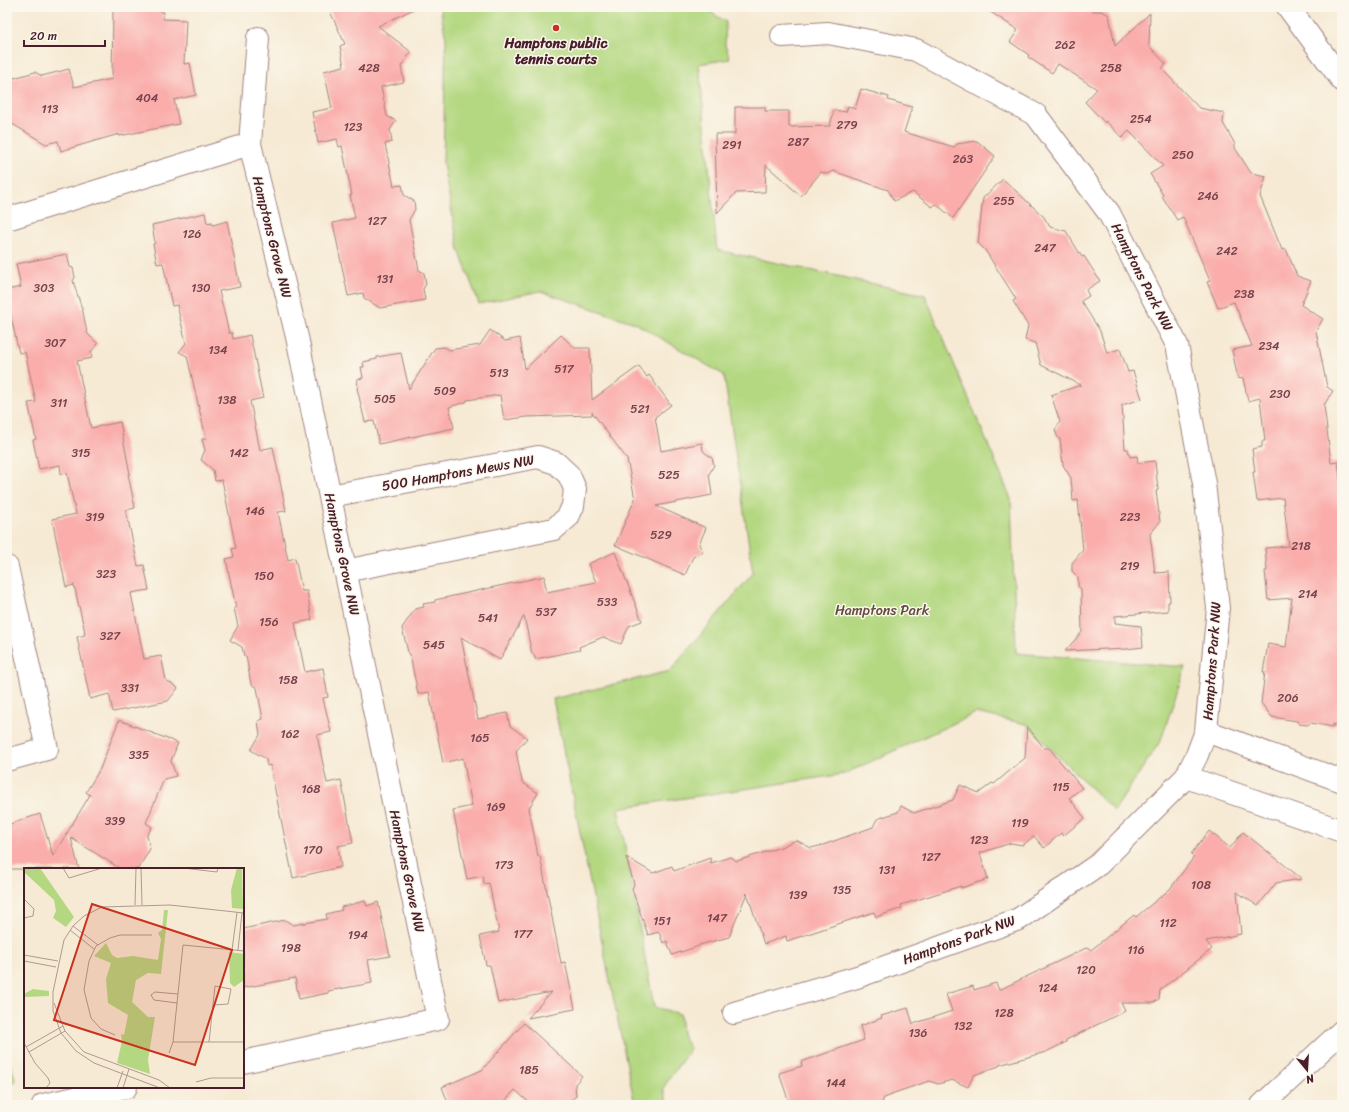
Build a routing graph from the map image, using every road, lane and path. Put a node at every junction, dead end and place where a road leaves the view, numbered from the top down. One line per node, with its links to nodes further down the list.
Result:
1 (1288, 7): 4 (street)
2 (782, 36): 10 (street, Hamptons Park NW)
3 (258, 38): 5 (street, Hamptons Grove NW)
4 (1342, 80)
5 (250, 144): 6 (street); 7 (street, Hamptons Grove NW)
6 (7, 219)
7 (330, 496): 8 (street, Hamptons Grove NW); 8 (street, 500 Hamptons Mews NW)
8 (345, 571): 17 (street, Hamptons Grove NW)
9 (8, 573): 11 (street)
10 (1206, 732): 12 (street, Hamptons Park NW); 13 (street, Hamptons Park NW)
11 (7, 760)
12 (1186, 777): 14 (street); 15 (street, Hamptons Park NW)
13 (1342, 781)
14 (1342, 831)
15 (734, 1013)
16 (1342, 1031): 20 (street)
17 (244, 1062)
18 (121, 1088): 19 (street)
19 (42, 1105)
20 (1262, 1105)

